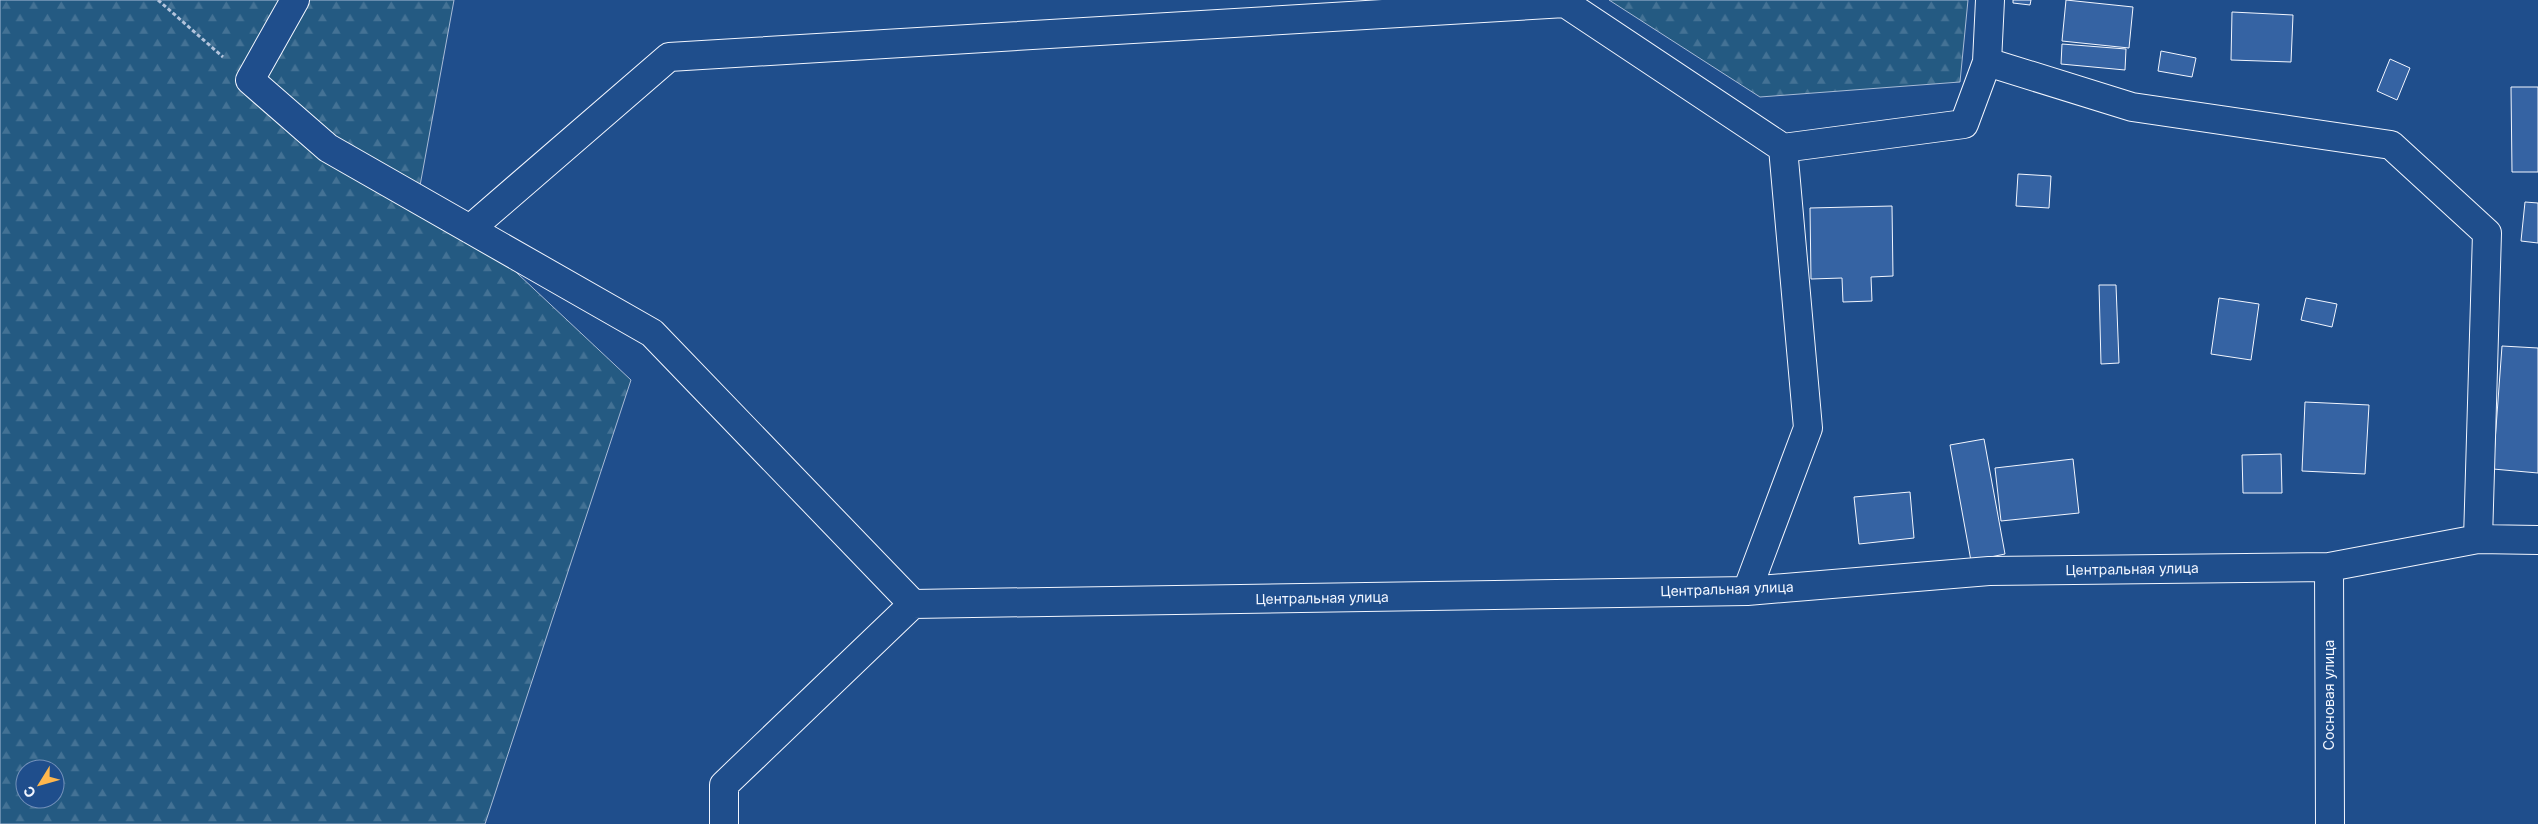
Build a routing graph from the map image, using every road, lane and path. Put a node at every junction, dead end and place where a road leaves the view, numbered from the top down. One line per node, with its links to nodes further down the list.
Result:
1 (158, 0): 5 (path)
2 (295, 0): 5 (street)
3 (1990, 0): 4 (street)
4 (1987, 62): 6 (street); 8 (street)
5 (250, 80): 7 (street)
6 (1784, 148): 7 (street); 11 (street)
7 (470, 229): 12 (street)
8 (2478, 539): 9 (street, Центральная улица); 10 (street, Центральная улица)
9 (2538, 540)
10 (2329, 567): 11 (street, Центральная улица); 14 (street, Сосновая улица)
11 (1747, 591): 12 (street, Центральная улица)
12 (914, 604): 13 (street)
13 (724, 824)
14 (2330, 824)

